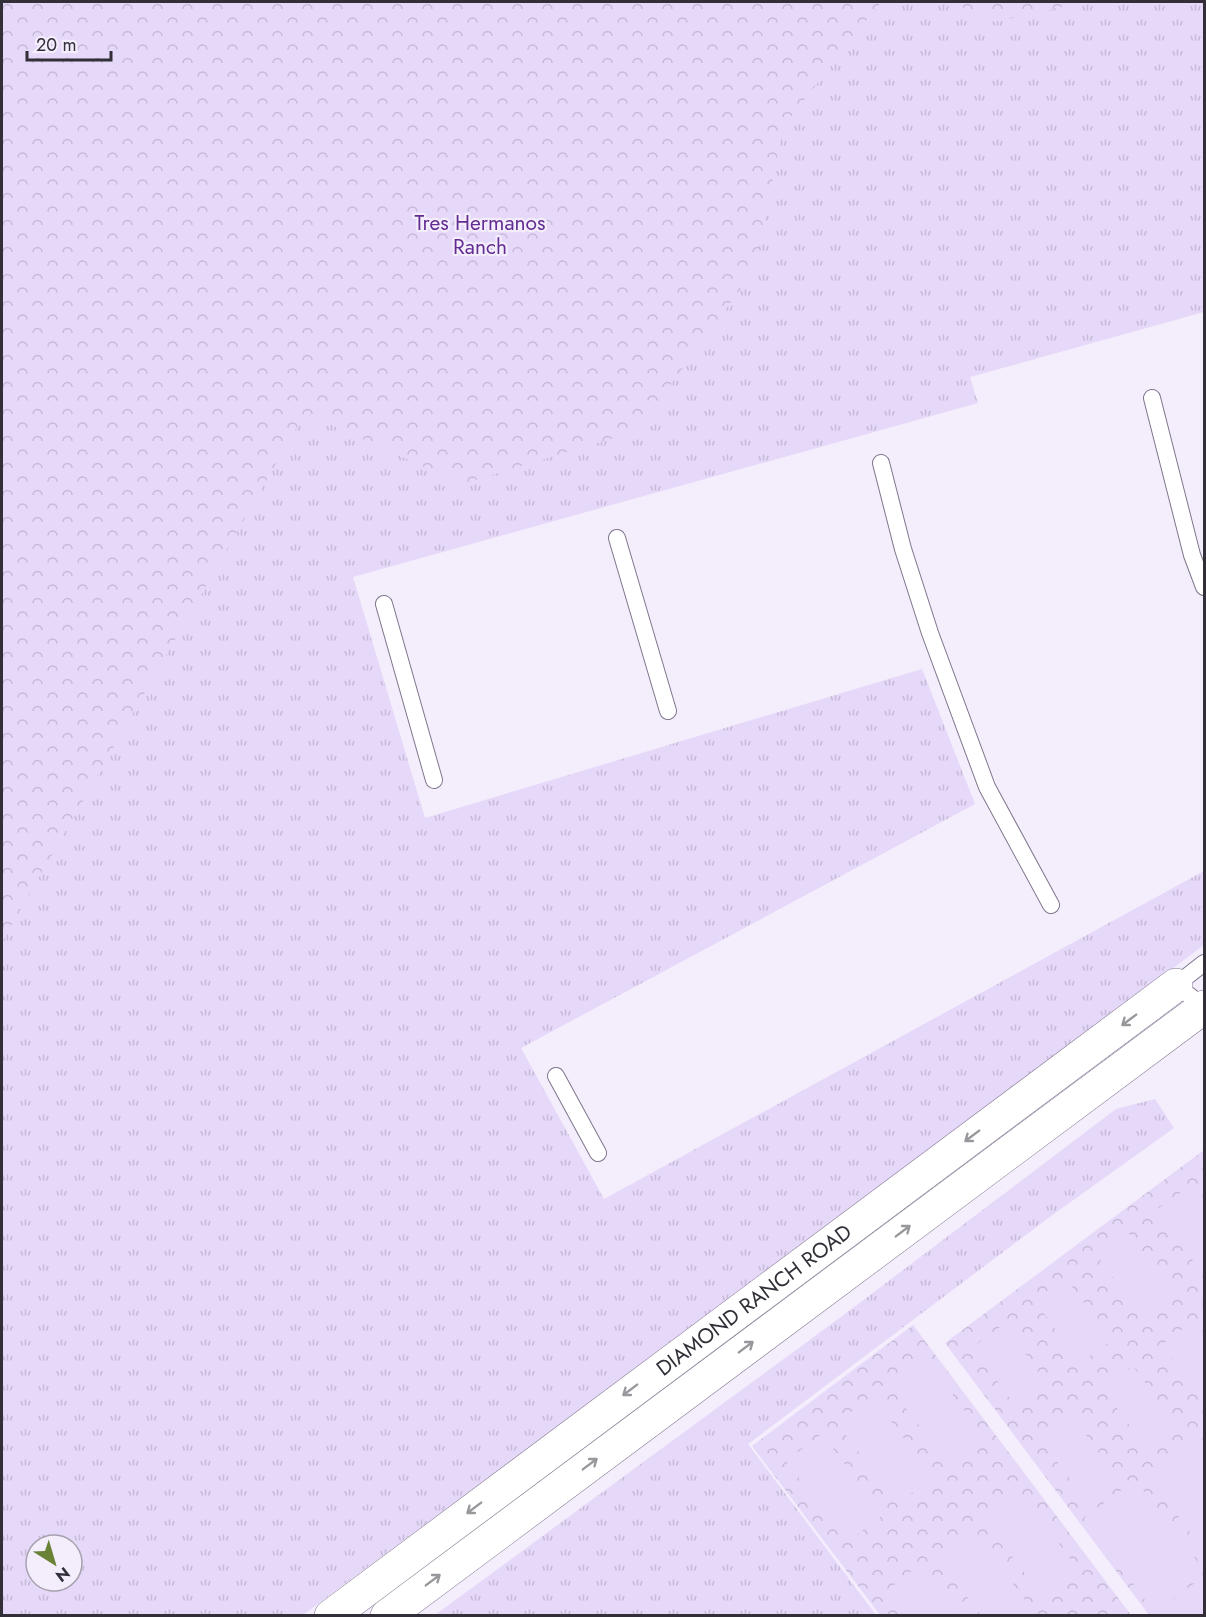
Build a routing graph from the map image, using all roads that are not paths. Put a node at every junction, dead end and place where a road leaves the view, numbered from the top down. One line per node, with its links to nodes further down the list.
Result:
1 (1152, 398): 4 (lane)
2 (880, 463): 8 (lane)
3 (617, 538): 6 (lane)
4 (1204, 587)
5 (384, 604): 7 (lane)
6 (668, 711)
7 (434, 780)
8 (1051, 905)
9 (1204, 963): 10 (lane)
10 (1176, 985): 11 (lane); 14 (street, DIAMOND RANCH ROAD, one-way to 14)
11 (1204, 1007): 15 (street, DIAMOND RANCH ROAD, one-way to 11)
12 (556, 1076): 13 (lane)
13 (598, 1153)
14 (331, 1616)
15 (387, 1616)

